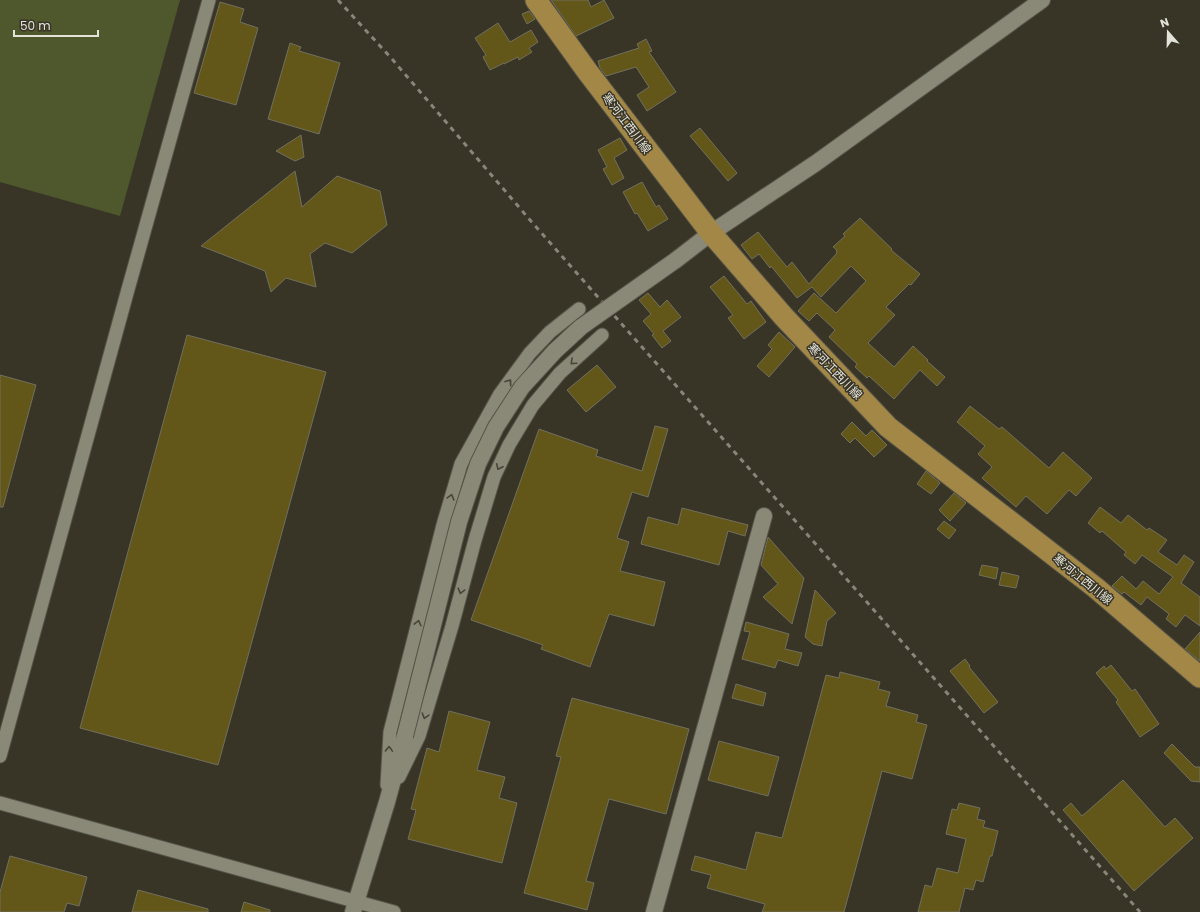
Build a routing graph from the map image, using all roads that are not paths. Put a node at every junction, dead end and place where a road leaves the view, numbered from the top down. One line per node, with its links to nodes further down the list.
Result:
1 (209, 0): 9 (street)
2 (536, 0): 4 (main road, 寒河江西川線)
3 (1042, 0): 4 (street)
4 (711, 233): 8 (main road, 寒河江西川線); 10 (street, bridge)
5 (579, 309): 10 (street, one-way to 5)
6 (602, 335): 10 (street, one-way to 10)
7 (764, 516): 14 (street)
8 (1200, 677)
9 (0, 756)
10 (387, 802): 12 (street)
11 (0, 803): 12 (street)
12 (354, 907): 13 (street)
13 (394, 912)
14 (654, 912)

